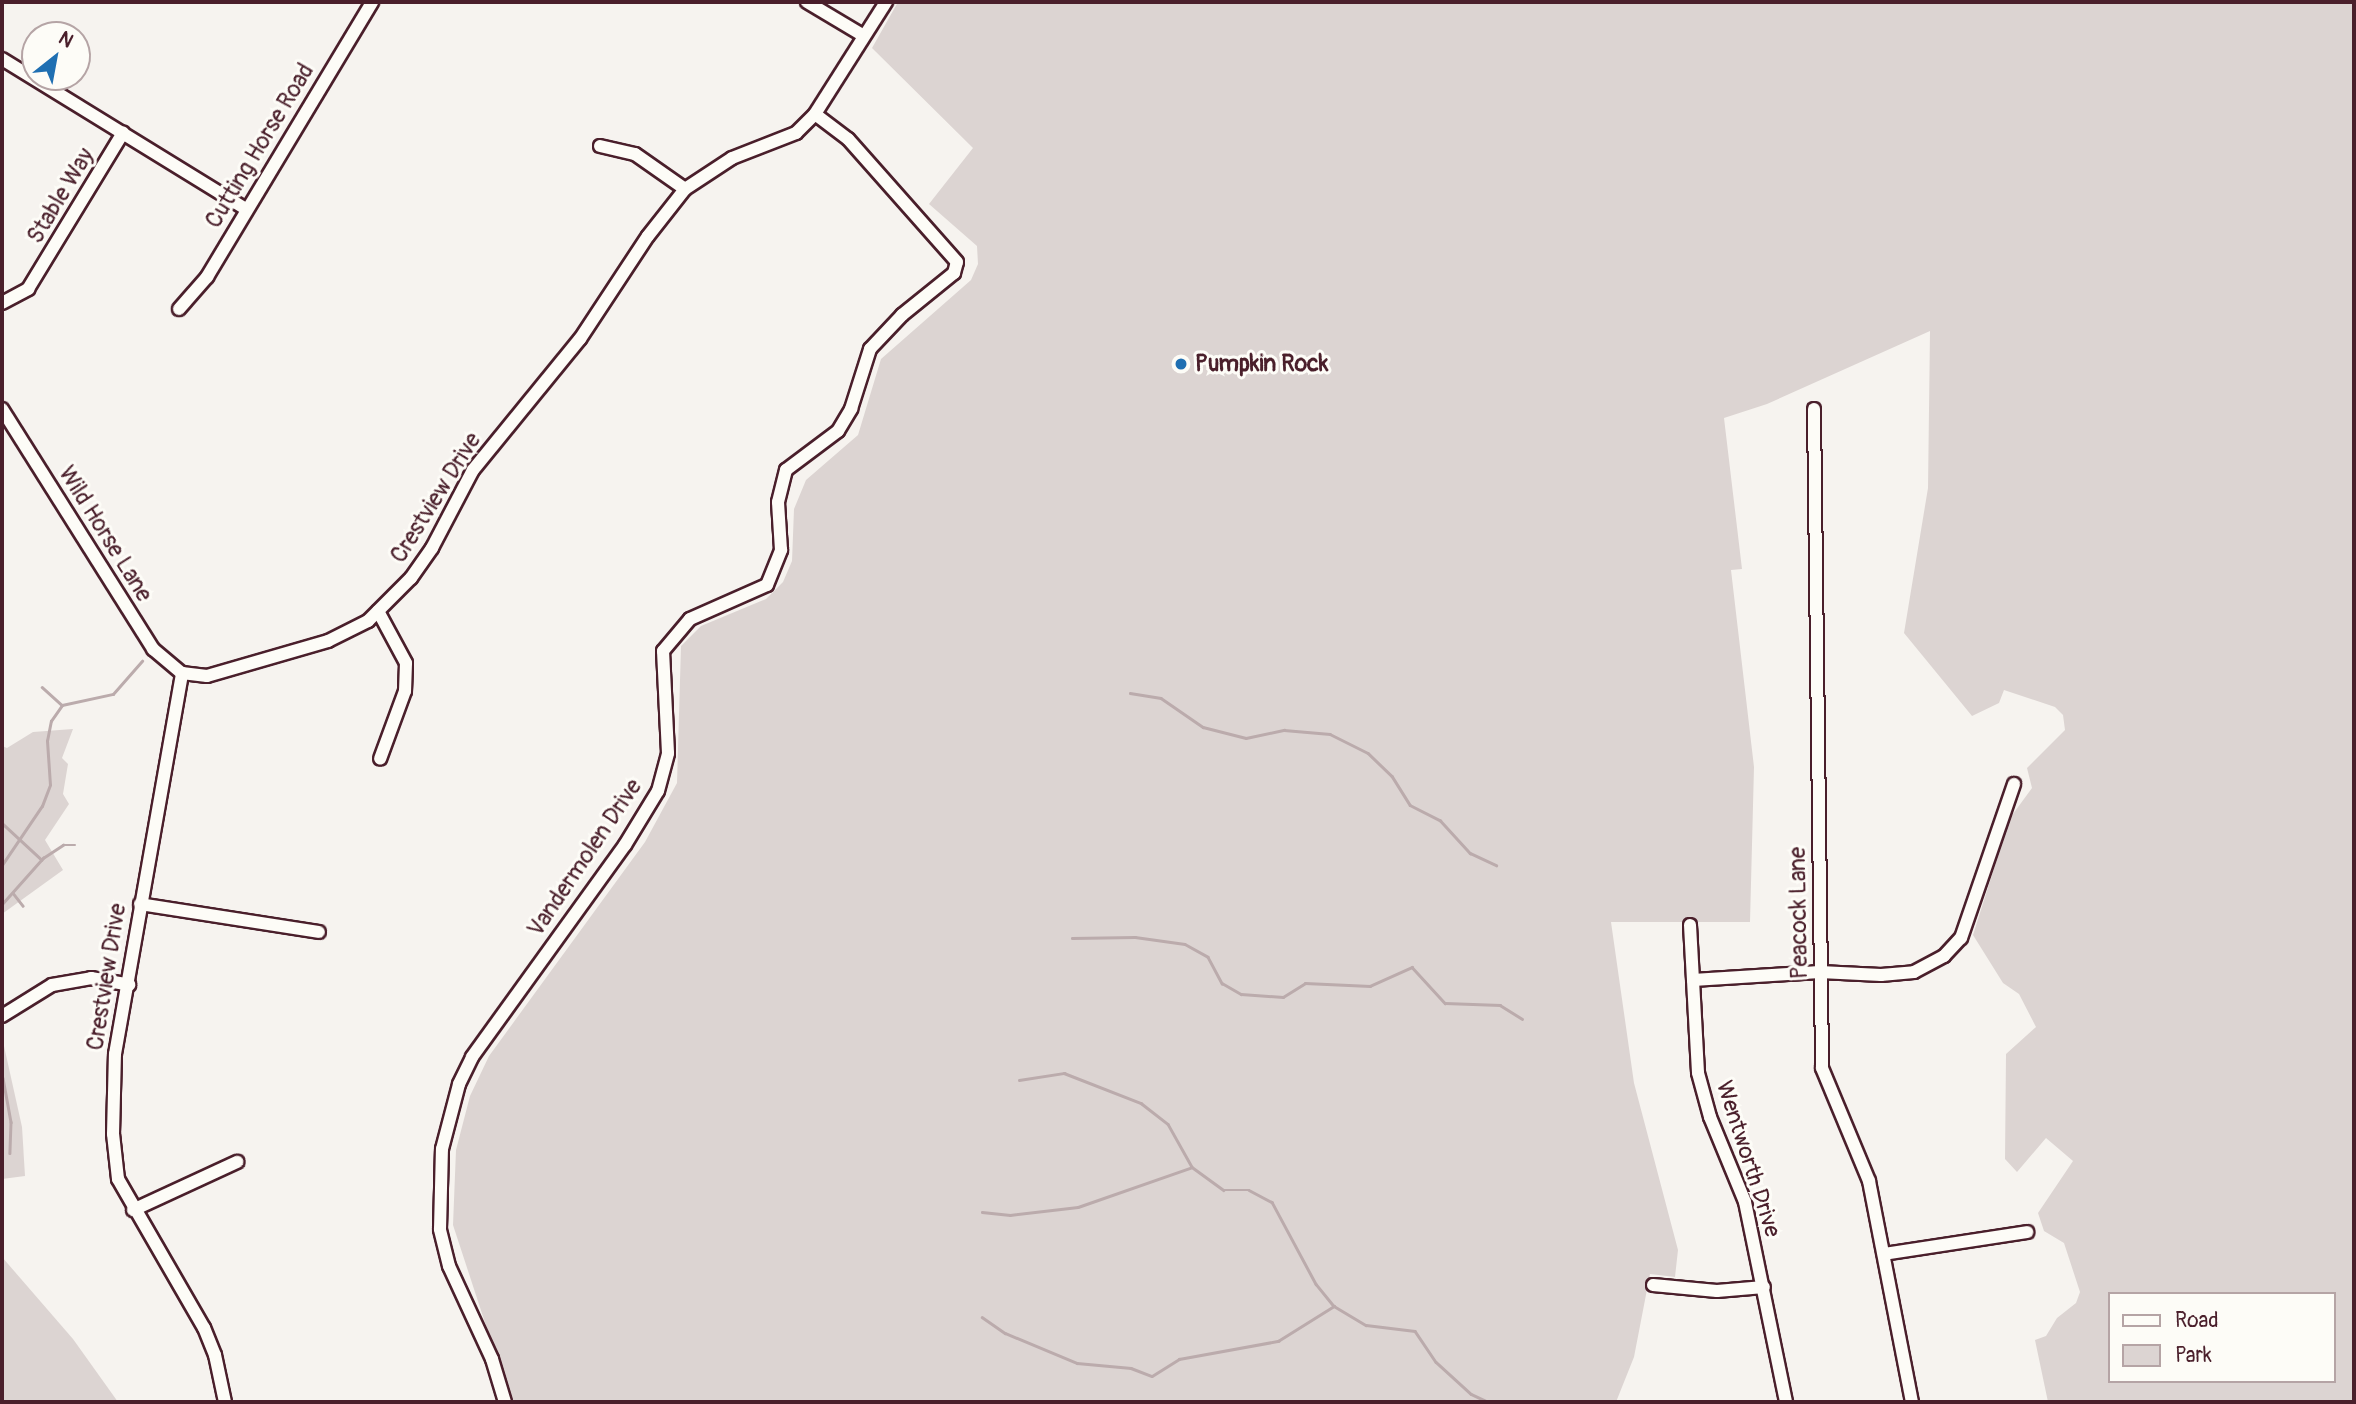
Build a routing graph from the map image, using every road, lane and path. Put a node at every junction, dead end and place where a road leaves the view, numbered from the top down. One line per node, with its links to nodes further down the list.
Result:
1 (372, 2): 10 (street, Cutting Horse Road)
2 (807, 2): 4 (street)
3 (886, 2): 4 (street, Crestview Drive)
4 (864, 36): 6 (street, Crestview Drive)
5 (2, 59): 7 (street)
6 (815, 114): 9 (street, Crestview Drive); 33 (street, Vandermolen Drive)
7 (123, 133): 10 (street); 11 (street, Stable Way)
8 (600, 146): 9 (street)
9 (685, 189): 15 (street, Crestview Drive)
10 (246, 209): 12 (street, Cutting Horse Road)
11 (2, 303)
12 (179, 309)
13 (1814, 409): 22 (street, Peacock Lane)
14 (2, 410): 16 (street, Wild Horse Lane)
15 (378, 611): 16 (street, Crestview Drive); 17 (street)
16 (182, 673): 19 (street, Crestview Drive)
17 (380, 759)
18 (2014, 784): 22 (street)
19 (140, 904): 21 (street); 24 (street, Crestview Drive)
20 (1690, 926): 23 (street, Wentworth Drive)
21 (319, 932)
22 (1820, 972): 23 (street); 29 (street, Peacock Lane)
23 (1693, 979): 31 (street, Wentworth Drive)
24 (129, 985): 25 (street); 27 (street, Crestview Drive)
25 (2, 1016)
26 (237, 1161): 27 (street)
27 (133, 1210): 32 (street, Crestview Drive)
28 (2027, 1232): 29 (street)
29 (1884, 1254): 35 (street, Peacock Lane)
30 (1653, 1285): 31 (street)
31 (1764, 1287): 34 (street, Wentworth Drive)
32 (225, 1402)
33 (505, 1402)
34 (1786, 1402)
35 (1912, 1402)

